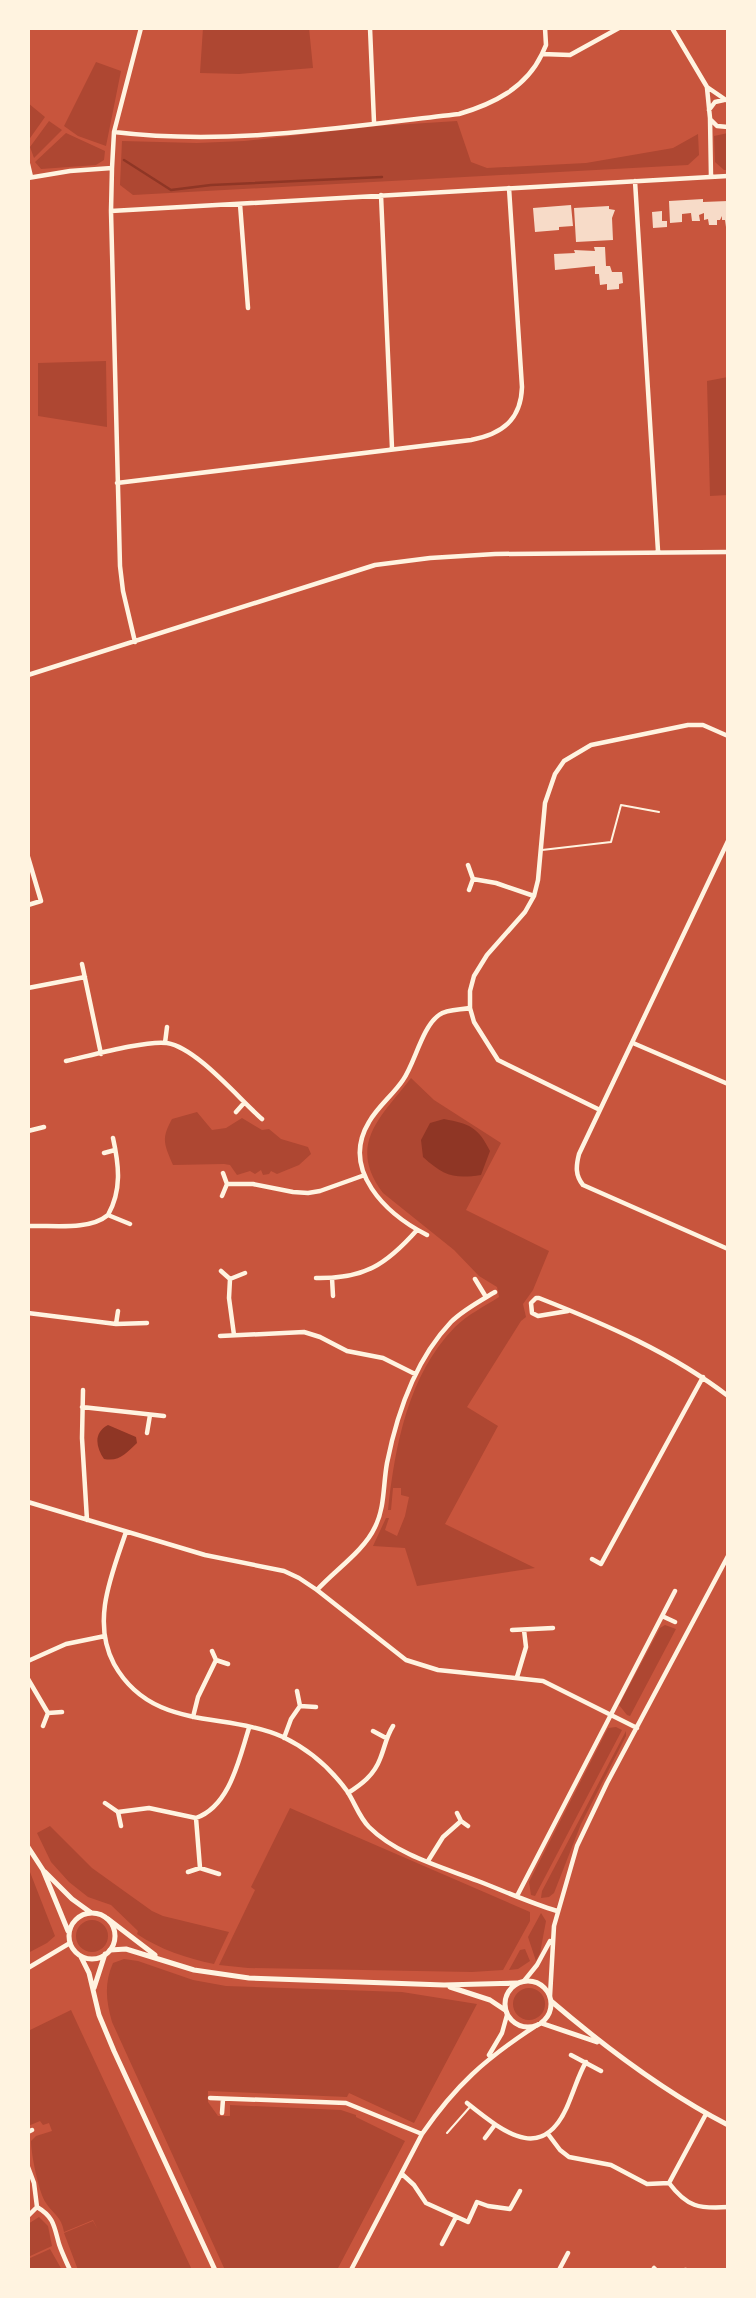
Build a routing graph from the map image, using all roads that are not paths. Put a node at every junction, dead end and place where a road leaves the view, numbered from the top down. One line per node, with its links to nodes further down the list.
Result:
1 (141, 28): 13 (street)
2 (370, 28): 11 (street)
3 (545, 28): 6 (street)
4 (619, 28): 6 (street)
5 (671, 28): 7 (street)
6 (542, 54): 11 (street)
7 (707, 87): 8 (street); 9 (street)
8 (727, 100): 9 (street)
9 (709, 110): 10 (street)
10 (710, 118): 12 (street); 17 (street)
11 (374, 122): 13 (street)
12 (728, 127)
13 (114, 132): 15 (street)
14 (28, 164): 18 (street)
15 (111, 168): 18 (street); 23 (street)
16 (728, 176): 17 (street)
17 (710, 177): 19 (street)
18 (30, 178)
19 (635, 181): 20 (street); 27 (street)
20 (509, 188): 21 (street); 25 (street)
21 (381, 195): 22 (street); 25 (street)
22 (240, 204): 23 (street); 24 (street)
23 (111, 211): 26 (street)
24 (248, 308)
25 (392, 448): 26 (street)
26 (117, 483): 29 (street)
27 (658, 551): 28 (street); 29 (street)
28 (728, 552)
29 (135, 642): 30 (street)
30 (28, 676)
31 (728, 736): 34 (street)
32 (659, 812): 34 (lane)
33 (728, 841): 47 (street)
34 (541, 850): 39 (street)
35 (28, 857): 40 (street)
36 (468, 865): 37 (street)
37 (472, 879): 38 (street); 39 (street)
38 (469, 890)
39 (534, 896): 44 (street)
40 (28, 905)
41 (82, 964): 42 (street)
42 (85, 977): 43 (street); 48 (street)
43 (28, 988)
44 (470, 1008): 52 (street); 61 (street)
45 (167, 1027): 46 (street)
46 (165, 1043): 48 (street); 51 (street)
47 (633, 1043): 50 (street); 52 (street)
48 (101, 1054): 49 (street)
49 (66, 1061)
50 (728, 1084)
51 (244, 1103): 53 (street); 54 (street)
52 (600, 1110): 69 (street)
53 (236, 1111)
54 (262, 1119)
55 (44, 1127): 56 (street)
56 (28, 1130)
57 (113, 1138): 58 (street)
58 (115, 1150): 59 (street); 64 (street)
59 (104, 1153)
60 (223, 1173): 62 (street)
61 (362, 1176): 62 (street); 67 (street)
62 (227, 1184): 63 (street)
63 (222, 1196)
64 (108, 1215): 65 (street); 66 (street)
65 (130, 1224)
66 (28, 1226)
67 (417, 1230): 68 (street); 73 (street)
68 (427, 1235)
69 (728, 1249)
70 (221, 1271): 74 (street)
71 (245, 1273): 74 (street)
72 (316, 1278): 73 (street)
73 (332, 1278): 77 (street)
74 (230, 1279): 84 (street)
75 (475, 1279): 78 (street)
76 (495, 1292): 78 (street)
77 (332, 1296)
78 (486, 1297): 86 (street)
79 (118, 1311): 83 (street)
80 (568, 1311): 80 (street); 87 (street)
81 (28, 1313): 83 (street)
82 (147, 1323): 83 (street)
83 (117, 1324)
84 (234, 1335): 85 (street); 86 (street)
85 (220, 1336)
86 (415, 1374): 99 (street)
87 (704, 1377): 89 (street); 98 (street)
88 (83, 1390): 90 (street)
89 (728, 1396)
90 (82, 1407): 91 (street); 95 (street)
91 (150, 1415): 92 (street); 93 (street)
92 (164, 1416)
93 (147, 1433)
94 (28, 1502): 95 (street)
95 (87, 1520): 96 (street)
96 (126, 1532): 99 (street); 106 (street)
97 (728, 1556): 123 (street)
98 (593, 1559)
99 (317, 1590): 111 (street)
100 (675, 1591): 101 (street)
101 (662, 1616): 102 (street); 118 (street)
102 (675, 1622)
103 (553, 1628): 105 (street)
104 (512, 1630): 105 (street)
105 (524, 1630): 111 (street)
106 (104, 1636): 109 (street); 119 (street)
107 (212, 1651): 108 (street)
108 (216, 1660): 110 (street); 119 (street)
109 (28, 1661)
110 (228, 1664)
111 (517, 1677): 118 (street)
112 (28, 1679): 117 (street)
113 (297, 1691): 114 (street)
114 (300, 1706): 115 (street); 125 (street)
115 (316, 1707)
116 (62, 1712): 117 (street)
117 (48, 1713): 120 (street)
118 (610, 1714): 123 (street); 141 (street)
119 (193, 1717): 122 (street)
120 (43, 1726)
121 (393, 1726): 126 (street)
122 (249, 1728): 125 (street); 131 (street)
123 (637, 1728): 143 (street)
124 (373, 1731): 126 (street)
125 (284, 1738): 127 (street)
126 (386, 1738): 127 (street)
127 (348, 1793): 136 (street)
128 (105, 1803): 129 (street)
129 (118, 1812): 131 (street); 133 (street)
130 (457, 1814): 132 (street)
131 (195, 1818): 137 (street)
132 (461, 1821): 134 (street); 136 (street)
133 (121, 1826)
134 (468, 1826)
135 (28, 1847): 138 (street)
136 (428, 1861): 141 (street)
137 (200, 1868): 139 (street); 140 (street)
138 (43, 1870): 142 (street); 145 (street)
139 (188, 1872)
140 (219, 1874)
141 (517, 1896): 143 (street)
142 (90, 1912): 144 (street); 145 (street)
143 (557, 1912): 146 (street)
144 (108, 1919): 148 (street); 150 (street)
145 (69, 1934): 147 (street)
146 (551, 1939): 152 (street); 156 (street)
147 (70, 1943): 149 (street); 151 (street)
148 (107, 1952): 149 (street); 150 (street); 155 (street)
149 (81, 1957): 155 (street)
150 (157, 1957): 154 (street)
151 (28, 1968)
152 (524, 1981): 153 (street); 156 (street)
153 (517, 1983): 154 (street); 157 (street)
154 (444, 1985): 157 (street)
155 (93, 1992): 187 (street)
156 (551, 1999): 158 (street); 160 (street)
157 (506, 2012): 159 (street); 162 (street)
158 (541, 2023): 159 (street); 160 (street)
159 (534, 2027): 162 (street)
160 (603, 2044): 169 (street)
161 (572, 2055): 163 (street)
162 (486, 2059): 173 (street)
163 (586, 2063): 164 (street); 174 (street)
164 (601, 2071)
165 (210, 2098): 166 (street)
166 (223, 2099): 168 (street); 173 (street)
167 (469, 2104): 171 (street); 172 (lane)
168 (222, 2113)
169 (706, 2114): 170 (street); 178 (street)
170 (728, 2125)
171 (494, 2126): 174 (street); 175 (street)
172 (447, 2133)
173 (422, 2134): 177 (street)
174 (548, 2134): 178 (street)
175 (485, 2137)
176 (28, 2167): 180 (street)
177 (402, 2174): 183 (street); 188 (street)
178 (669, 2183): 181 (street)
179 (520, 2190): 183 (street)
180 (37, 2207): 182 (street); 186 (street)
181 (728, 2207)
182 (28, 2216)
183 (456, 2217): 184 (street)
184 (442, 2244)
185 (568, 2253): 189 (street)
186 (70, 2270)
187 (215, 2270)
188 (351, 2270)
189 (559, 2270)

